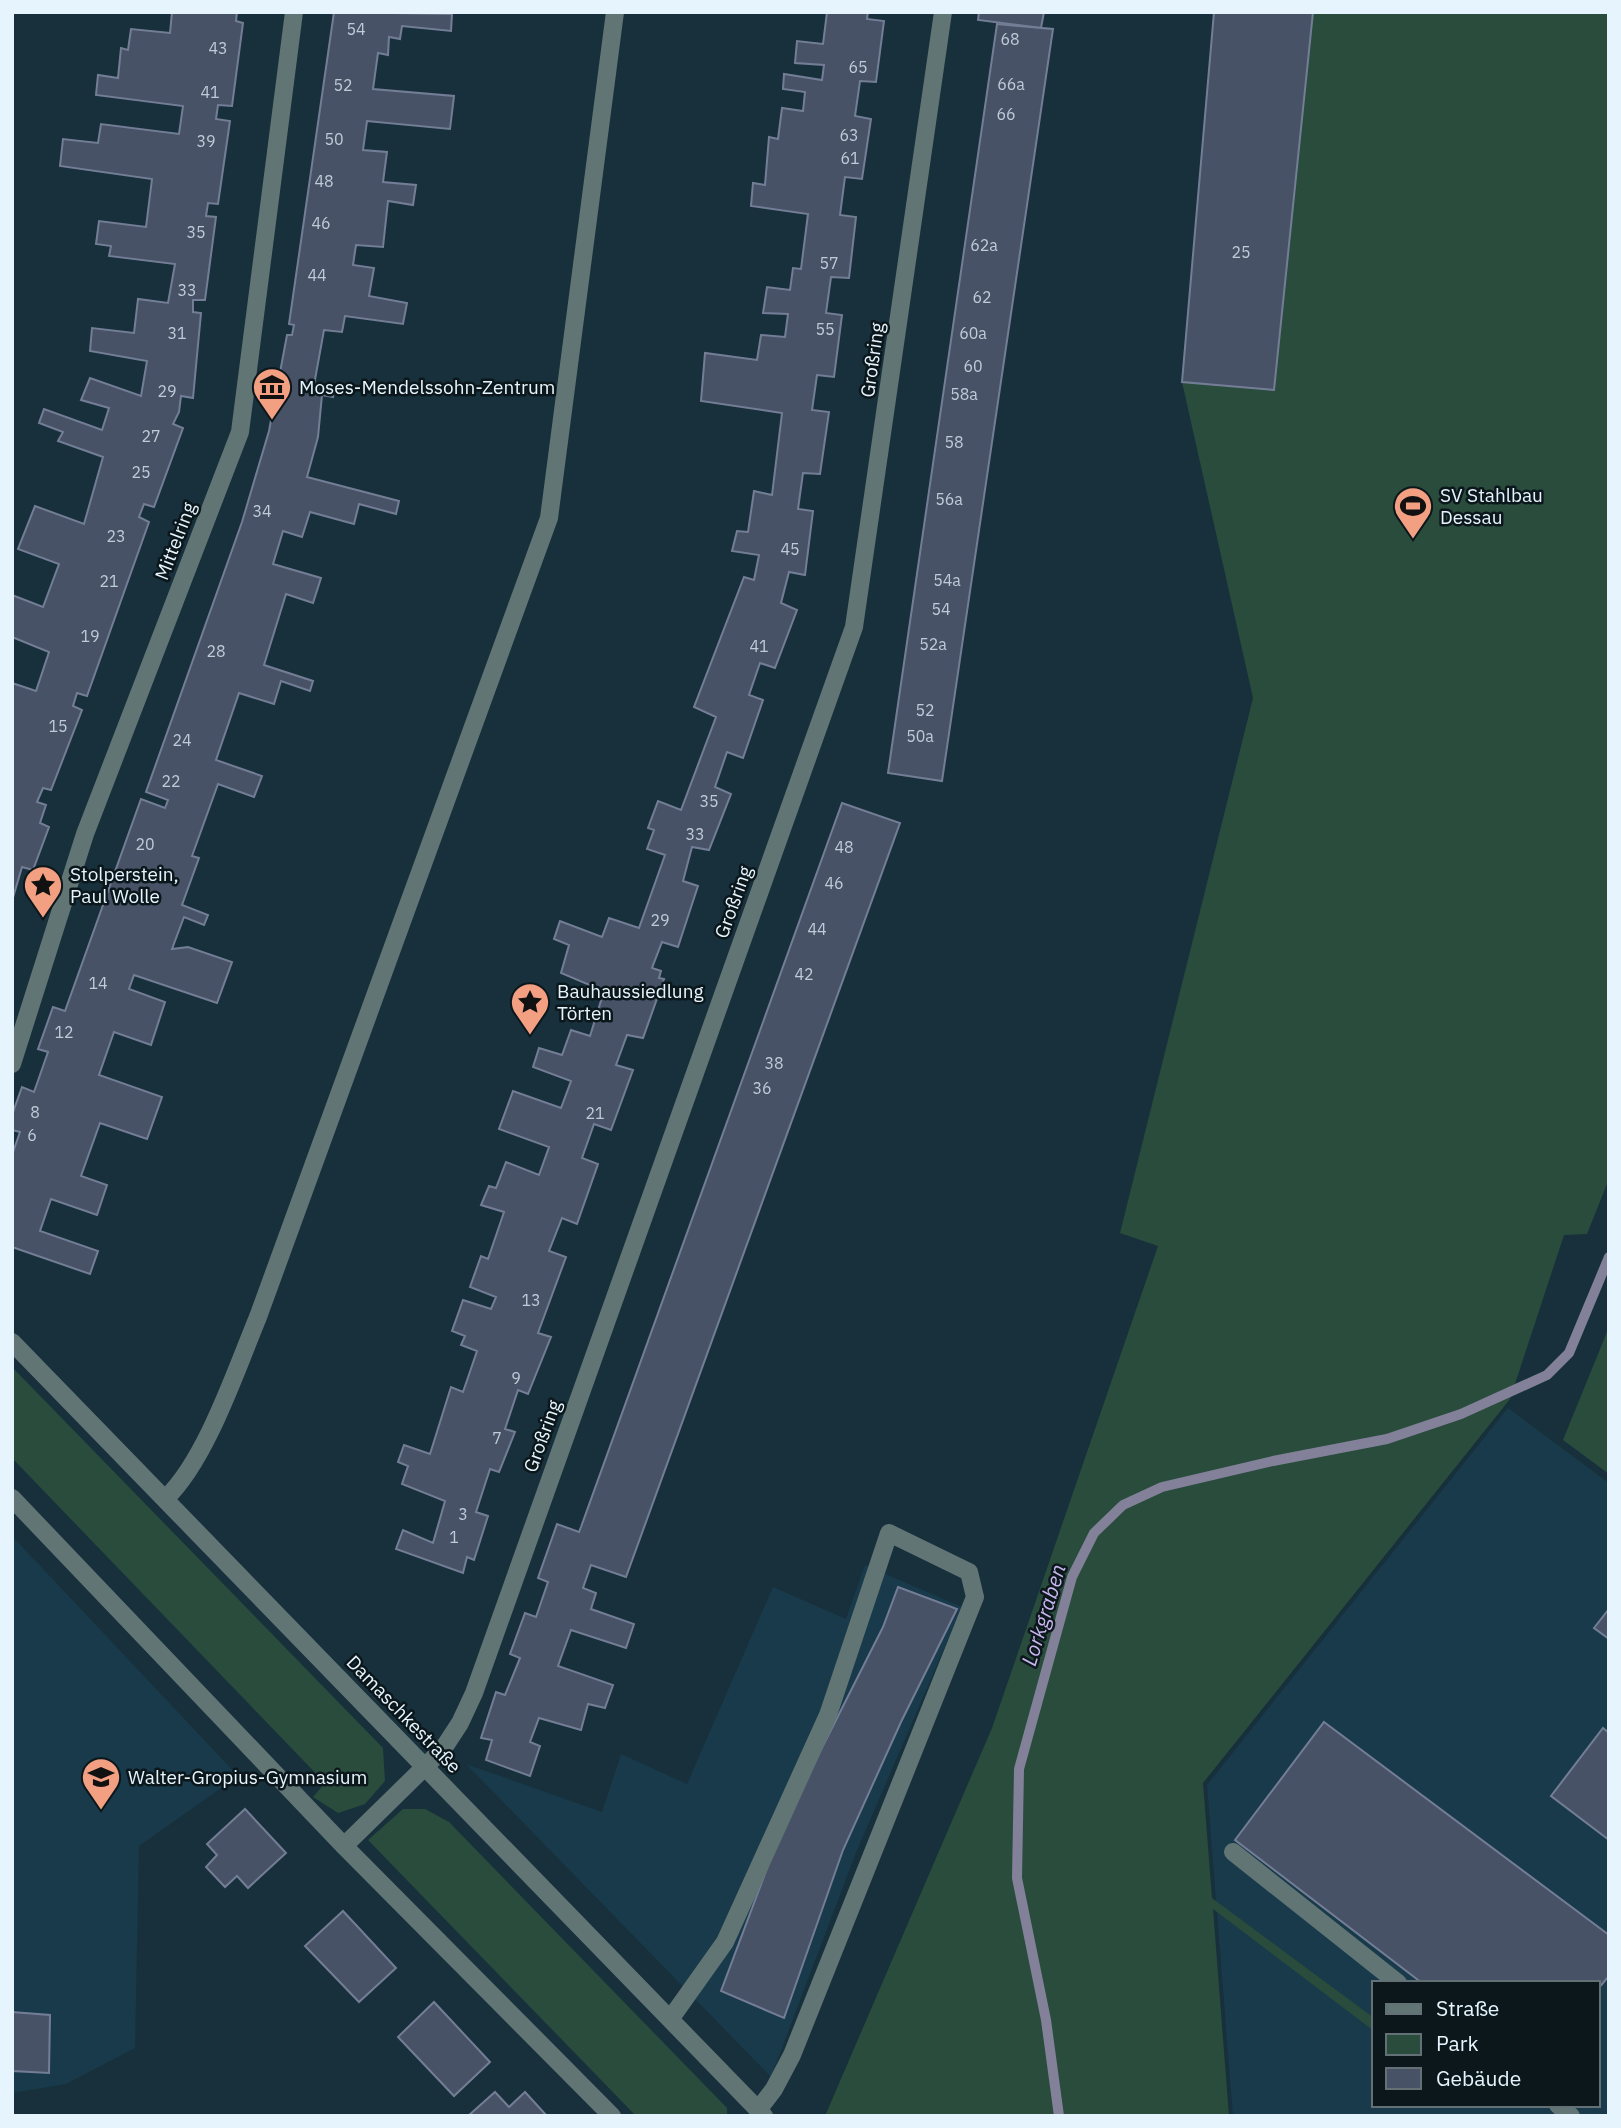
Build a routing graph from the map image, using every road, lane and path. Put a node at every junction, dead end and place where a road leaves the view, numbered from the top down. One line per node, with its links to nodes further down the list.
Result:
1 (294, 12): 4 (street, Mittelring)
2 (615, 12): 7 (street)
3 (943, 12): 8 (street, Großring)
4 (12, 1064)
5 (12, 1342): 7 (street, Damaschkestraße)
6 (12, 1498): 9 (street)
7 (166, 1498): 8 (street, Damaschkestraße)
8 (425, 1766): 9 (street, Großring); 12 (street, Damaschkestraße)
9 (344, 1846): 14 (street)
10 (1233, 1852): 11 (street)
11 (1395, 1981)
12 (671, 2018): 13 (street, Damaschkestraße); 13 (street)
13 (761, 2113)
14 (612, 2116)

